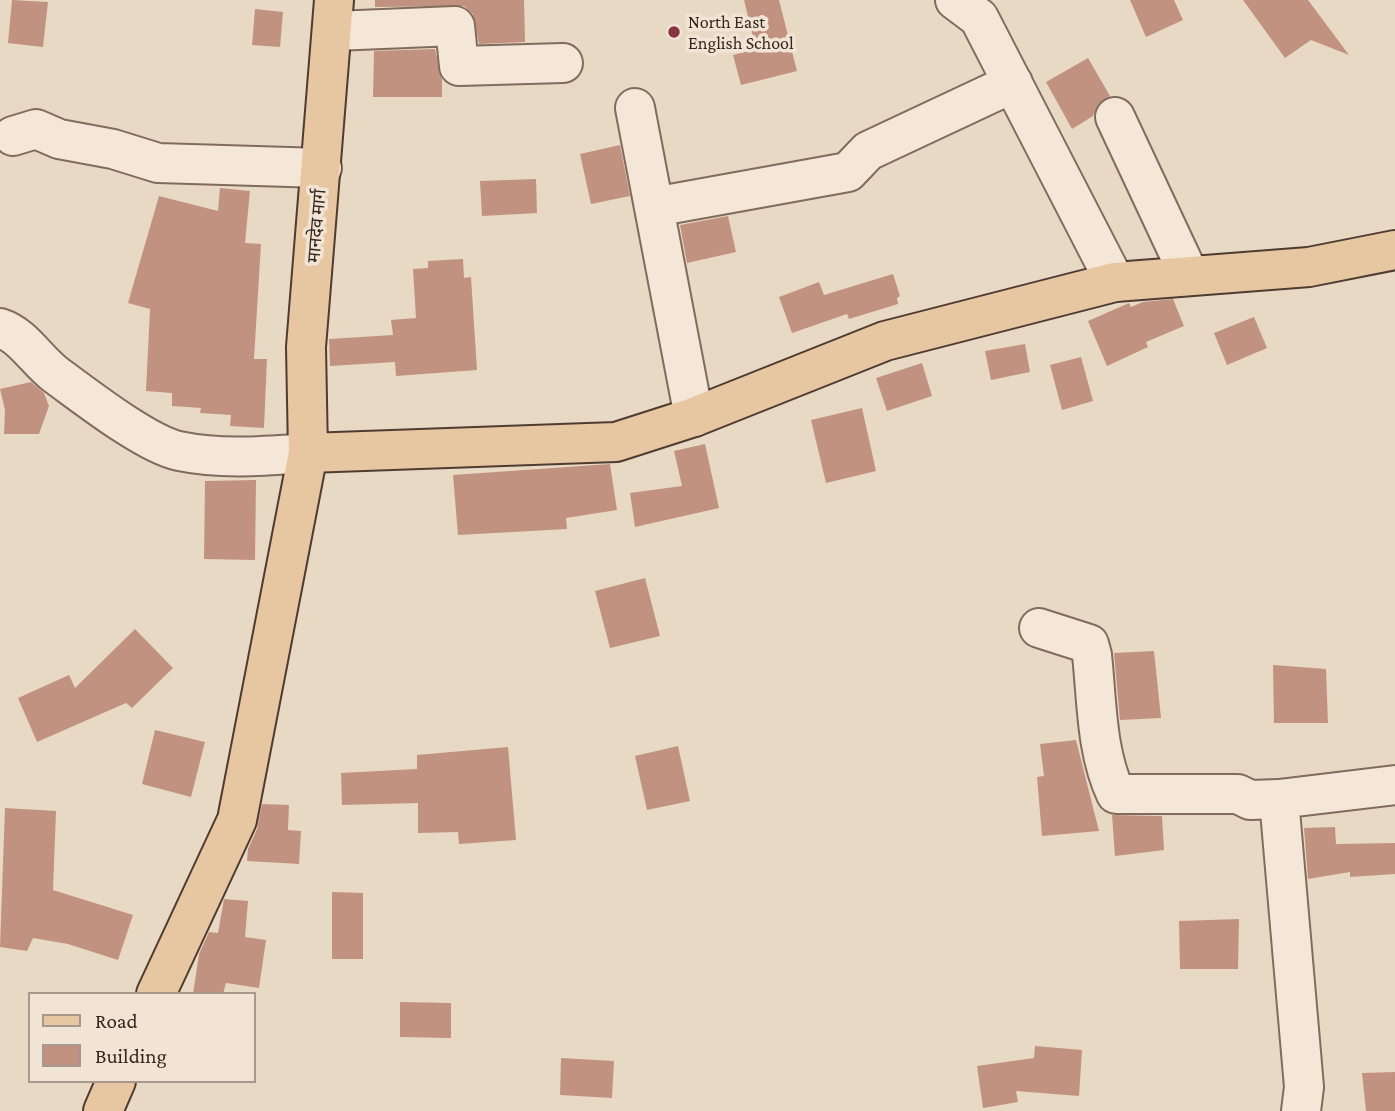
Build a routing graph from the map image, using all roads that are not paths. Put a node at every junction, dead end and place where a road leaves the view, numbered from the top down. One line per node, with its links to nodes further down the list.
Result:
1 (955, 0): 4 (street)
2 (334, 16): 3 (street); 8 (main road, मानदेव मार्ग)
3 (563, 63)
4 (1013, 83): 9 (street); 12 (street)
5 (635, 108): 9 (street)
6 (1115, 117): 11 (street)
7 (13, 136): 8 (street)
8 (322, 167): 15 (main road, मानदेव मार्ग)
9 (654, 207): 14 (street)
10 (1395, 250): 11 (main road)
11 (1189, 275): 12 (main road)
12 (1115, 282): 14 (main road)
13 (0, 328): 15 (street)
14 (694, 417): 15 (main road)
15 (308, 453): 19 (main road, मानदेव मार्ग)
16 (1040, 628): 18 (street)
17 (1395, 785): 18 (street)
18 (1279, 799): 22 (street)
19 (157, 992)
20 (115, 1083): 21 (main road)
21 (103, 1111)
22 (1301, 1111)

